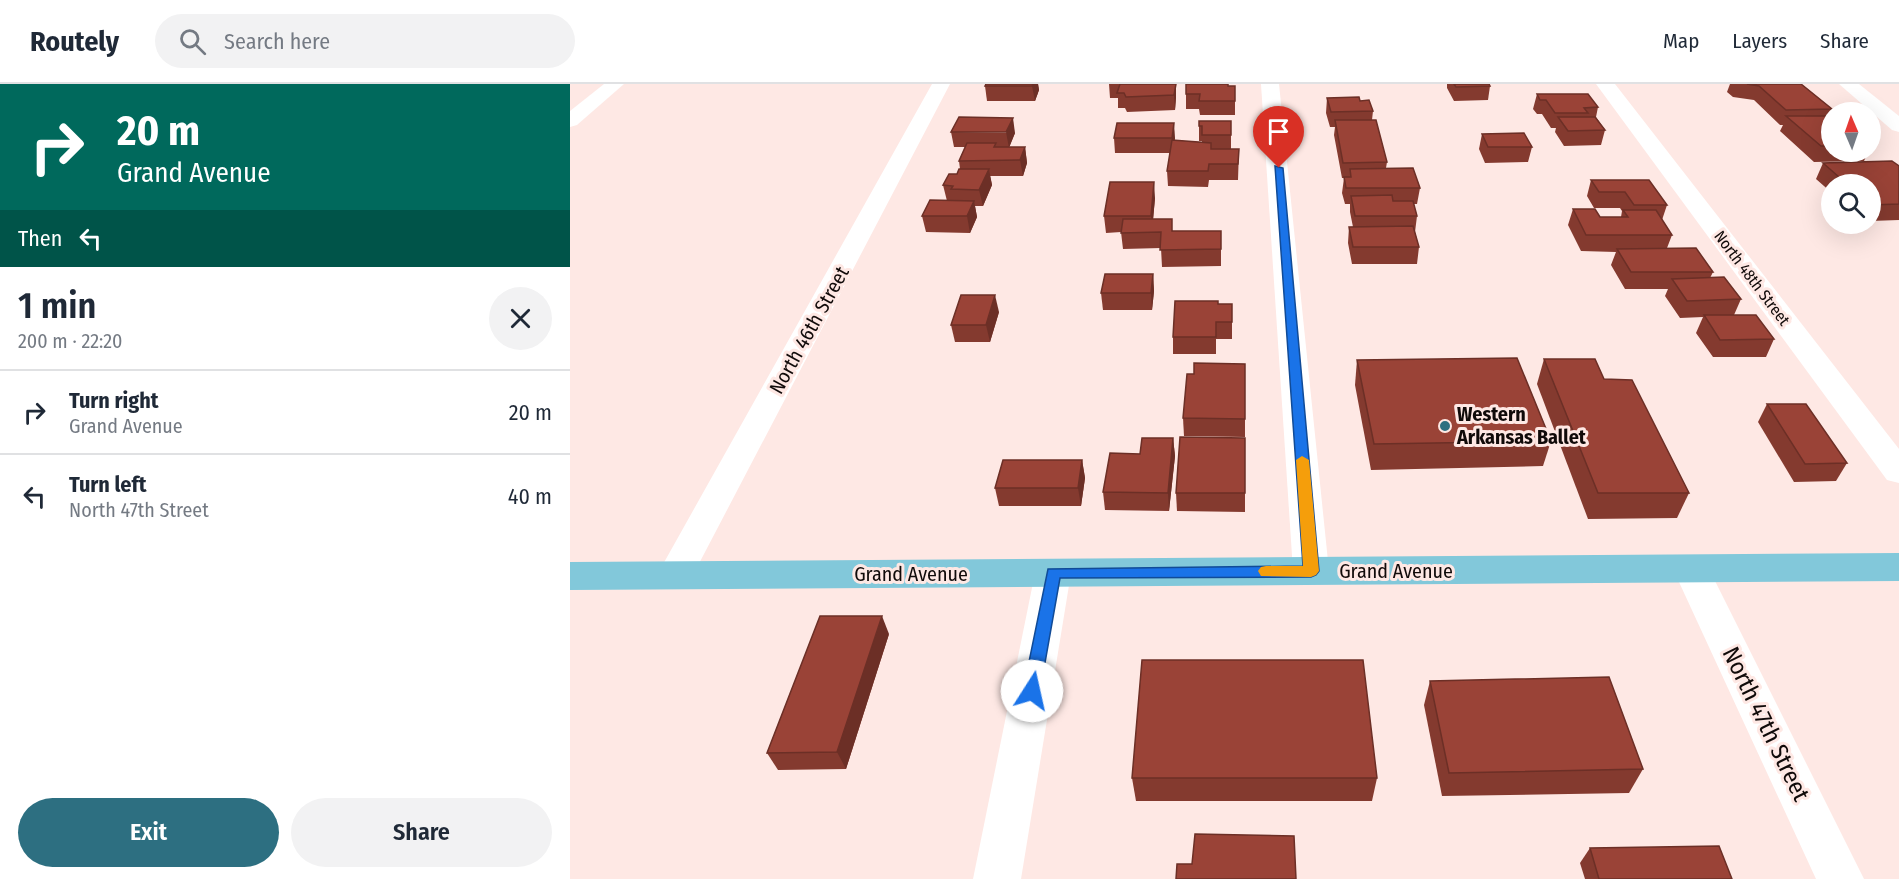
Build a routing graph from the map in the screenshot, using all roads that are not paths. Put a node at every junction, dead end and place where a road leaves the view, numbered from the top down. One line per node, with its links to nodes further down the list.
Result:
1 (615, 84): 6 (street)
2 (941, 84): 13 (street, North 46th Street)
3 (1270, 84): 11 (street)
4 (1605, 84): 8 (street, North 48th Street)
5 (1848, 84): 7 (street)
6 (570, 121)
7 (1899, 126)
8 (1899, 472)
9 (1899, 567): 10 (main road, Grand Avenue)
10 (1691, 569): 11 (main road, Grand Avenue); 16 (street, North 47th Street)
11 (1311, 571): 12 (main road, Grand Avenue)
12 (1053, 573): 13 (main road, Grand Avenue); 15 (street)
13 (675, 575): 14 (main road, Grand Avenue)
14 (570, 576)
15 (997, 879)
16 (1840, 879)

